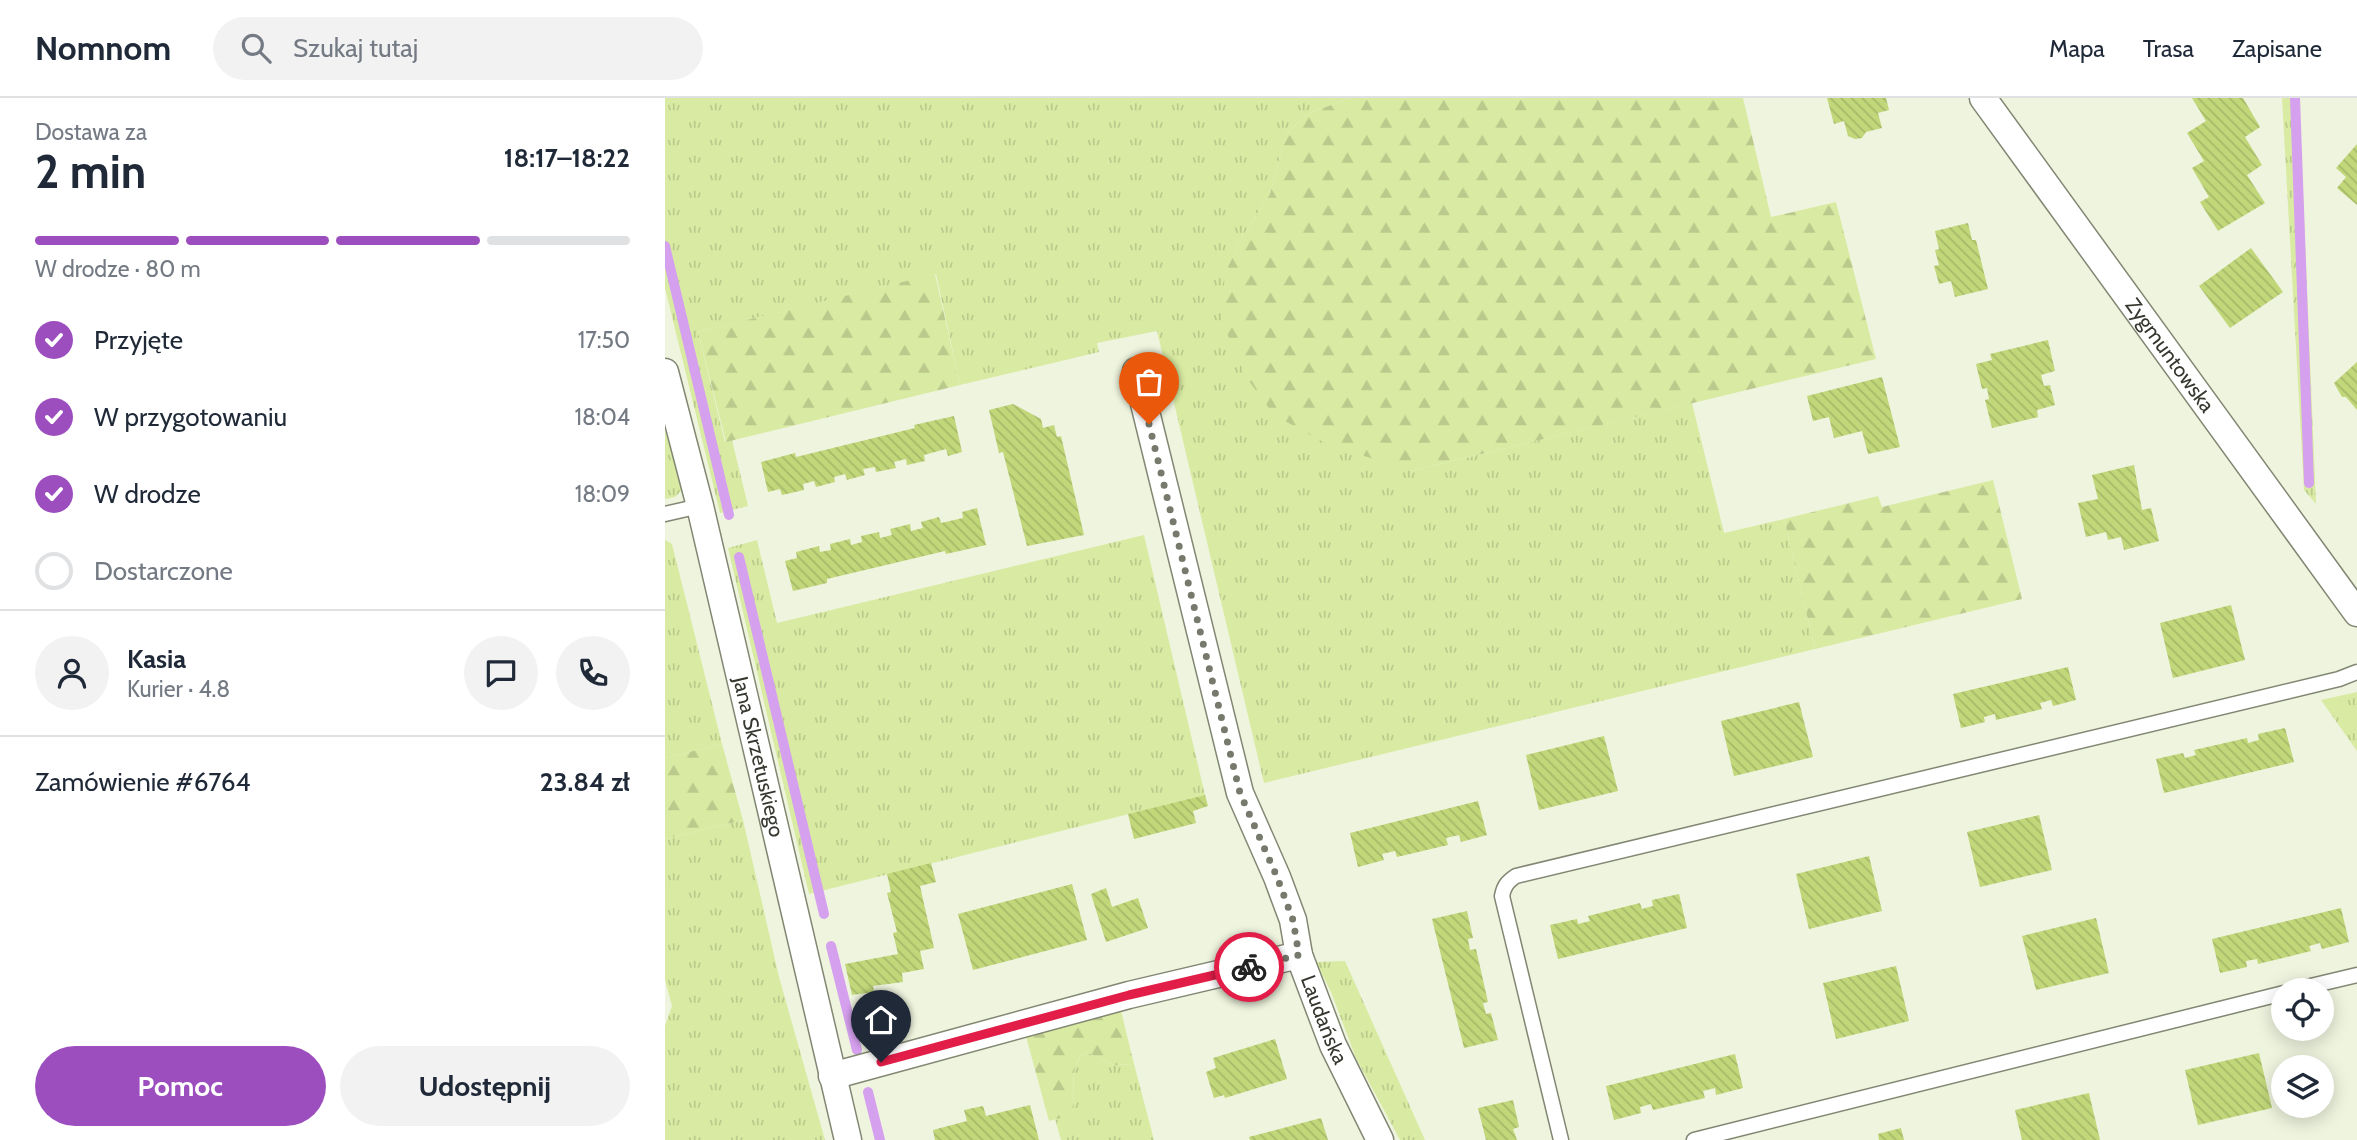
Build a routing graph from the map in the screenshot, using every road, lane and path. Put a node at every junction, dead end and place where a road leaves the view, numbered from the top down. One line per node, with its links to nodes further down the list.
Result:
1 (1983, 98): 6 (street, Zygmuntowska)
2 (1136, 371): 8 (street, Laudańska)
3 (665, 372): 4 (street, Jana Skrzetuskiego)
4 (700, 506): 5 (lane); 12 (street, Jana Skrzetuskiego)
5 (665, 514)
6 (2357, 613)
7 (2357, 672): 15 (lane)
8 (1299, 955): 12 (street); 14 (street, Laudańska)
9 (2357, 975): 10 (lane)
10 (2334, 980)
11 (2271, 996): 16 (lane)
12 (832, 1076): 13 (street, Jana Skrzetuskiego)
13 (848, 1140)
14 (1380, 1140)
15 (1560, 1140)
16 (1694, 1140)

